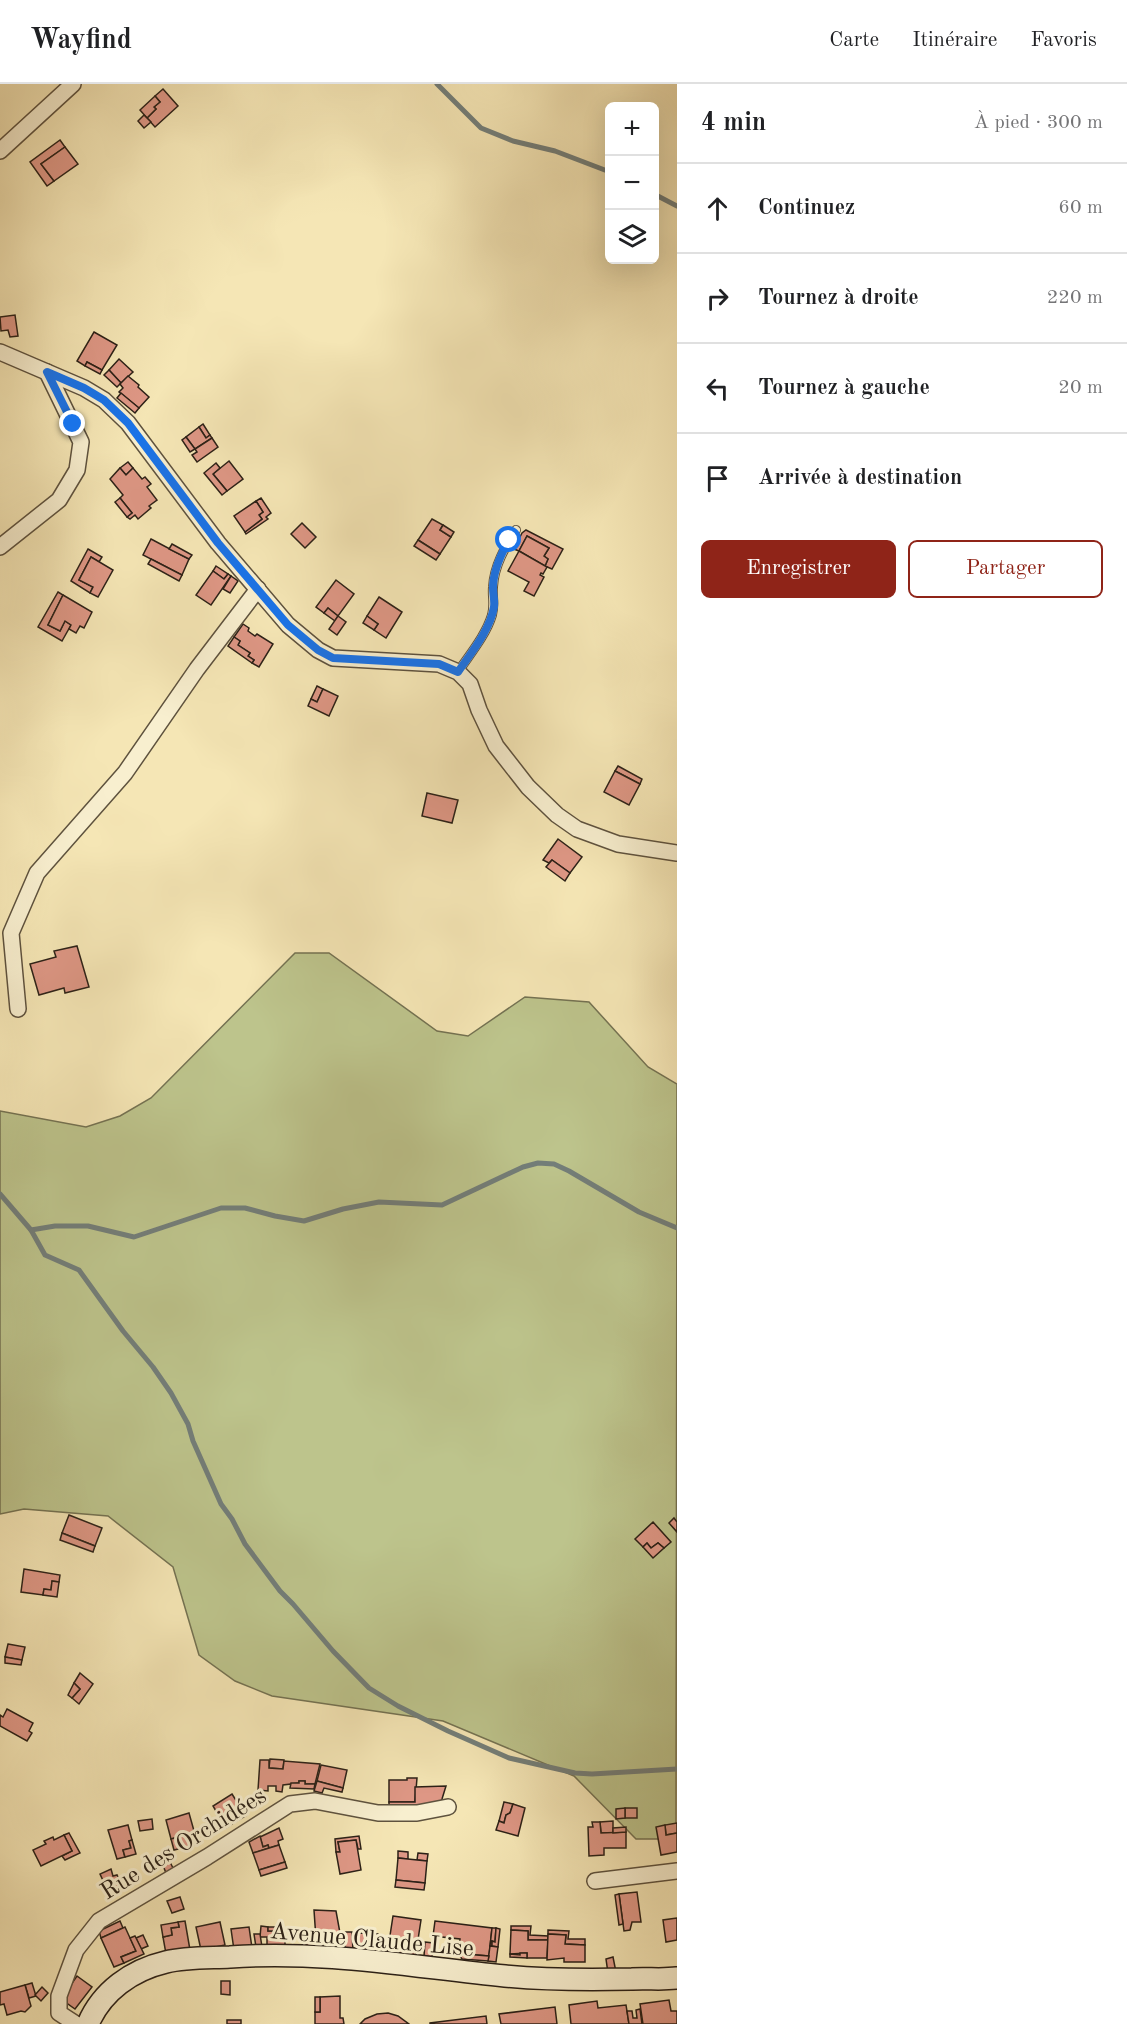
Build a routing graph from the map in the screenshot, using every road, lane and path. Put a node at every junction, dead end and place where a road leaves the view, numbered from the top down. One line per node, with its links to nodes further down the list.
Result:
1 (73, 84): 2 (street)
2 (0, 151)
3 (0, 352): 4 (street)
4 (47, 372): 6 (street); 7 (street)
5 (516, 530): 8 (lane)
6 (0, 547)
7 (258, 589): 8 (street); 10 (street)
8 (458, 672): 9 (street)
9 (677, 853)
10 (18, 1009)
11 (448, 1807): 15 (street, Rue des Orchidées)
12 (677, 1871): 13 (street)
13 (595, 1881)
14 (677, 1978): 16 (street, Avenue Claude Lise)
15 (76, 2024)
16 (88, 2024)

